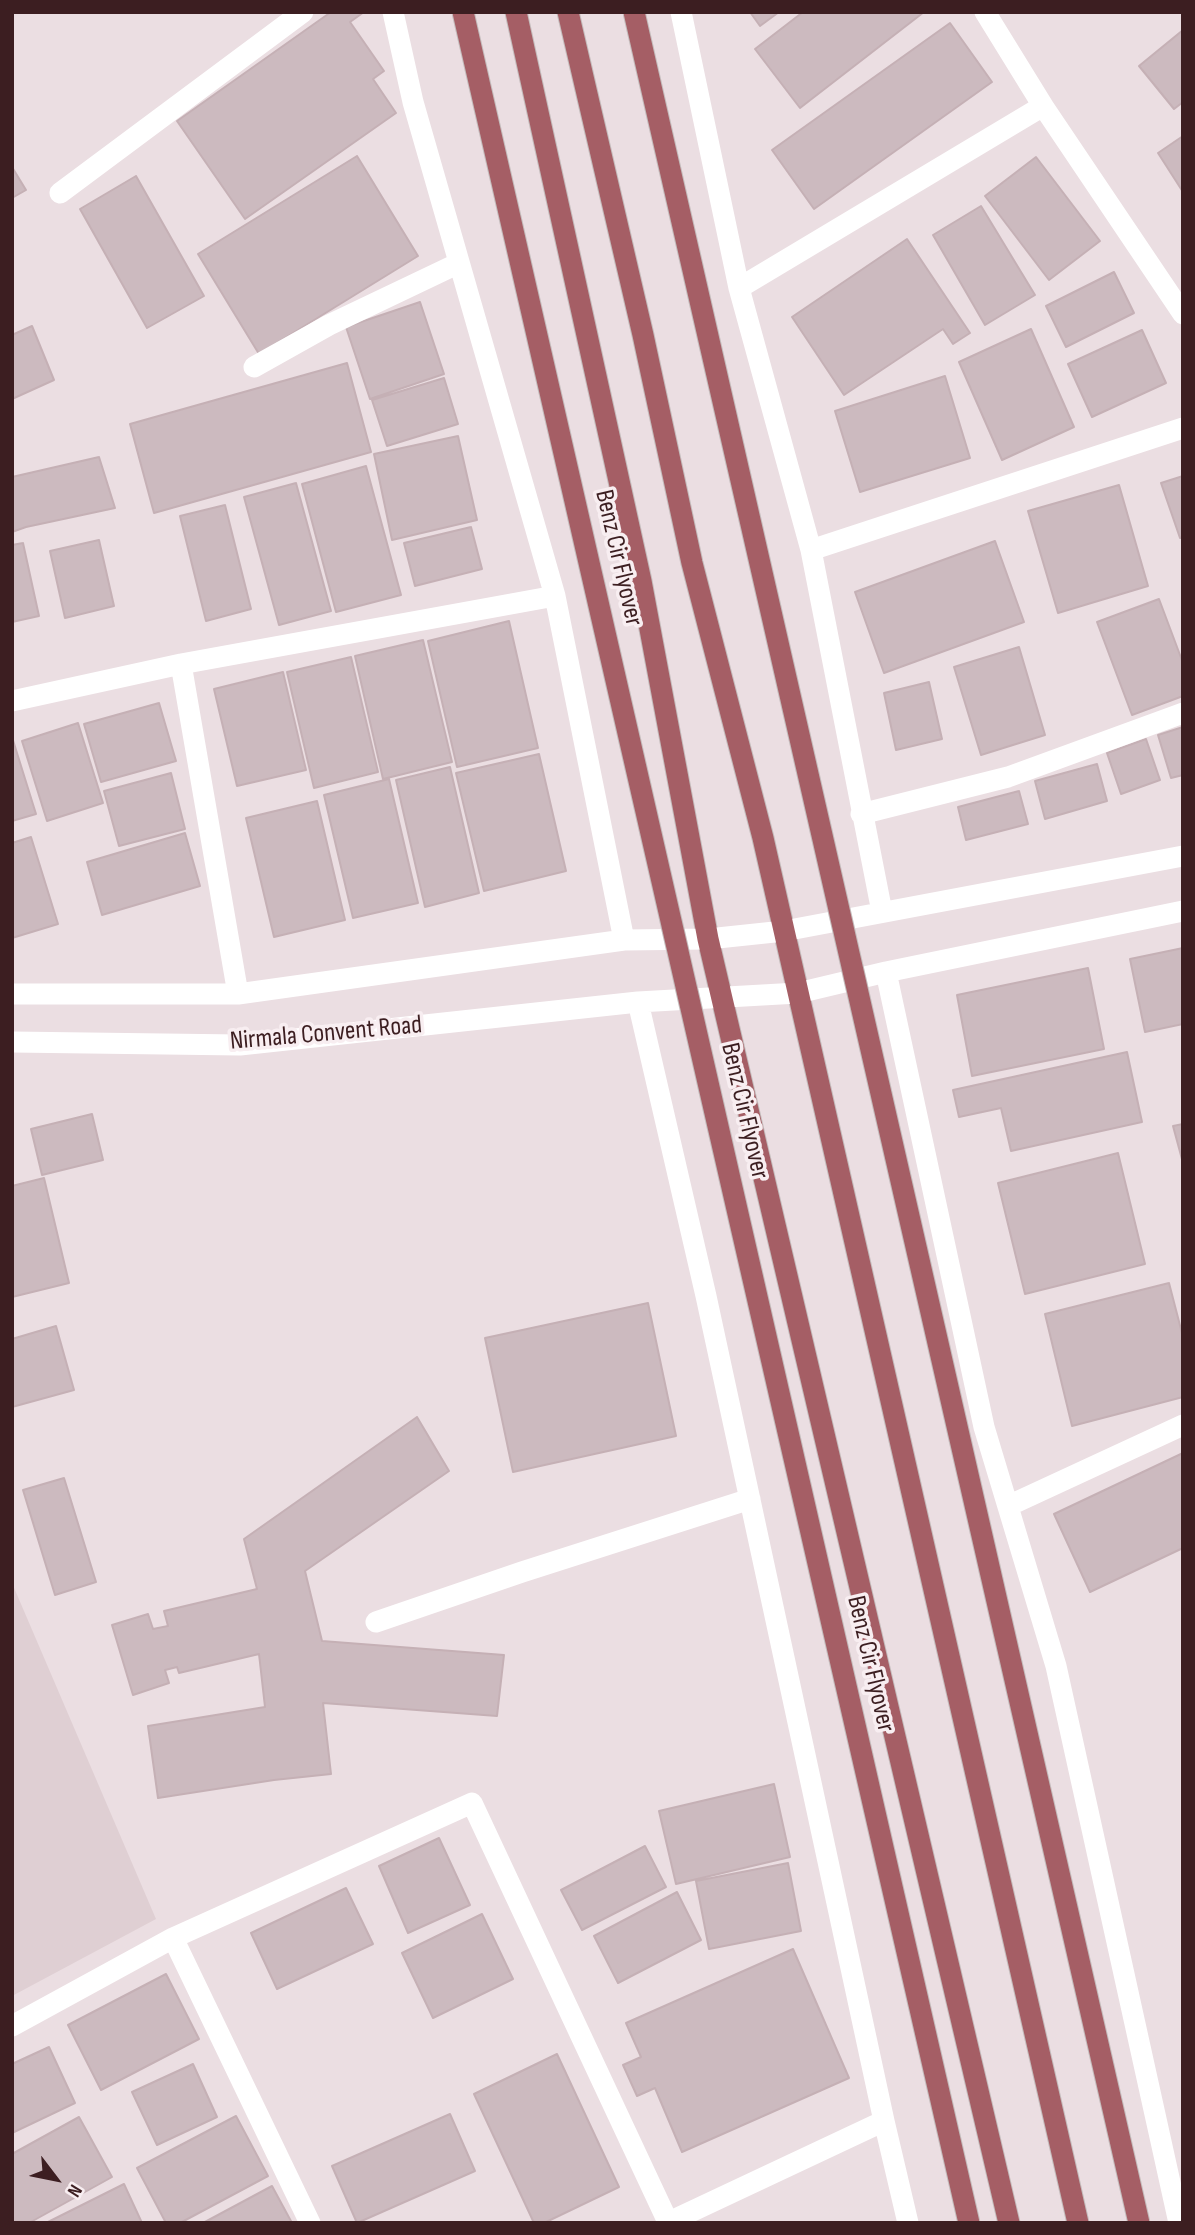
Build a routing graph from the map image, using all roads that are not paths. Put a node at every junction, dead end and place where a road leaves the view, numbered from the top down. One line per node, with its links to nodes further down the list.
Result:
1 (303, 12): 10 (street)
2 (393, 12): 11 (street)
3 (463, 12): 45 (main road, Benz Cir Flyover, bridge)
4 (516, 12): 26 (main road)
5 (568, 12): 25 (main road)
6 (634, 12): 48 (main road, bridge)
7 (681, 12): 12 (street)
8 (985, 12): 9 (street)
9 (1043, 106): 12 (street); 13 (street)
10 (60, 193)
11 (459, 263): 14 (street); 17 (street)
12 (739, 288): 16 (street)
13 (1183, 314)
14 (254, 368)
15 (1183, 428): 16 (street)
16 (811, 550): 21 (street)
17 (555, 597): 18 (street); 27 (street)
18 (181, 664): 19 (street); 31 (street)
19 (12, 701)
20 (1183, 713): 21 (street)
21 (861, 814): 24 (street)
22 (1183, 856): 24 (street, Nirmala Convent Road)
23 (1183, 911): 28 (street, Nirmala Convent Road)
24 (881, 912): 25 (street, Nirmala Convent Road)
25 (784, 931): 26 (street, Nirmala Convent Road); 29 (main road)
26 (708, 939): 27 (street, Nirmala Convent Road); 32 (main road)
27 (624, 940): 31 (street, Nirmala Convent Road)
28 (886, 972): 29 (street, Nirmala Convent Road); 37 (street)
29 (798, 993): 32 (street, Nirmala Convent Road); 47 (main road)
30 (12, 994): 31 (street, Nirmala Convent Road)
31 (238, 994)
32 (722, 999): 33 (street, Nirmala Convent Road); 46 (main road)
33 (638, 1002): 34 (street, Nirmala Convent Road); 36 (street)
34 (12, 1042)
35 (1183, 1426): 37 (street)
36 (750, 1499): 38 (street); 41 (street)
37 (1008, 1506): 49 (street)
38 (376, 1622)
39 (173, 1938): 40 (street); 42 (street); 43 (street)
40 (12, 2026)
41 (884, 2121): 42 (street); 44 (street)
42 (667, 2222)
43 (310, 2223)
44 (908, 2223)
45 (969, 2223)
46 (1009, 2223)
47 (1078, 2223)
48 (1139, 2223)
49 (1179, 2223)

